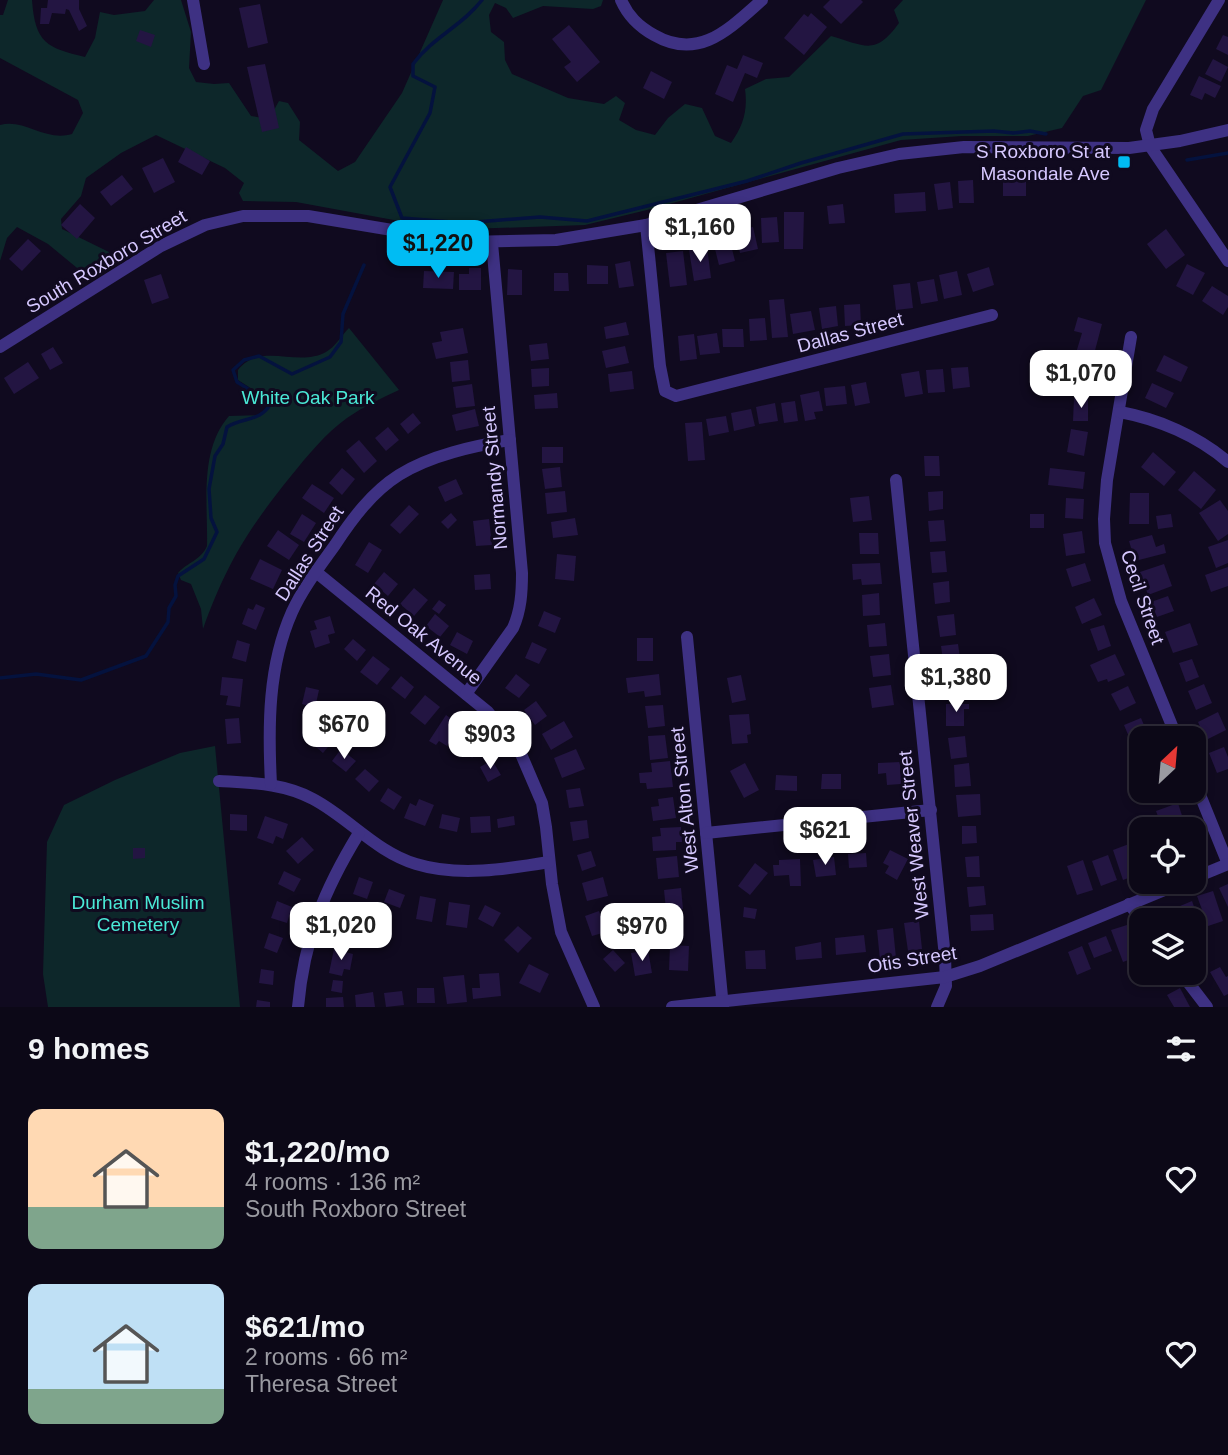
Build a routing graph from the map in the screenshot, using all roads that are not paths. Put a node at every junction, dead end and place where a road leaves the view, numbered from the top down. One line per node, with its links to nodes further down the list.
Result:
1 (193, 0): 5 (street)
2 (621, 0): 3 (street)
3 (762, 0)
4 (1219, 0): 7 (street)
5 (204, 64)
6 (1228, 130): 7 (street, South Roxboro Street)
7 (1150, 146): 8 (street, South Roxboro Street); 10 (street)
8 (646, 225): 9 (street, South Roxboro Street); 11 (street, Dallas Street)
9 (492, 243): 13 (street, South Roxboro Street); 15 (street, Normandy Street)
10 (1228, 261)
11 (992, 315)
12 (1131, 337): 14 (street, Cecil Street)
13 (0, 347)
14 (1120, 412): 16 (street); 21 (street, Cecil Street)
15 (510, 440): 18 (street, Dallas Street); 20 (street, Normandy Street)
16 (1228, 462)
17 (896, 480): 25 (street, West Weaver Street)
18 (316, 572): 20 (street, Red Oak Avenue); 23 (street, Dallas Street)
19 (687, 637): 27 (street, West Alton Street)
20 (466, 694): 28 (street, Red Oak Avenue)
21 (1172, 726)
22 (219, 781): 23 (street)
23 (271, 784): 26 (street)
24 (1203, 803): 29 (street)
25 (931, 810): 27 (street); 34 (street, West Weaver Street)
26 (359, 833): 28 (street); 37 (street)
27 (706, 833): 36 (street, West Alton Street)
28 (549, 862): 38 (street, Red Oak Avenue)
29 (1228, 864): 30 (street)
30 (1206, 873)
31 (1154, 894): 32 (street, Otis Street)
32 (1129, 904): 33 (street); 34 (street, Otis Street)
33 (1132, 908)
34 (945, 977): 36 (street, Otis Street); 40 (street, West Weaver Street)
35 (1190, 985): 41 (street)
36 (723, 1004): 39 (street, Otis Street)
37 (298, 1007)
38 (594, 1007)
39 (672, 1007)
40 (937, 1007)
41 (1207, 1007)

